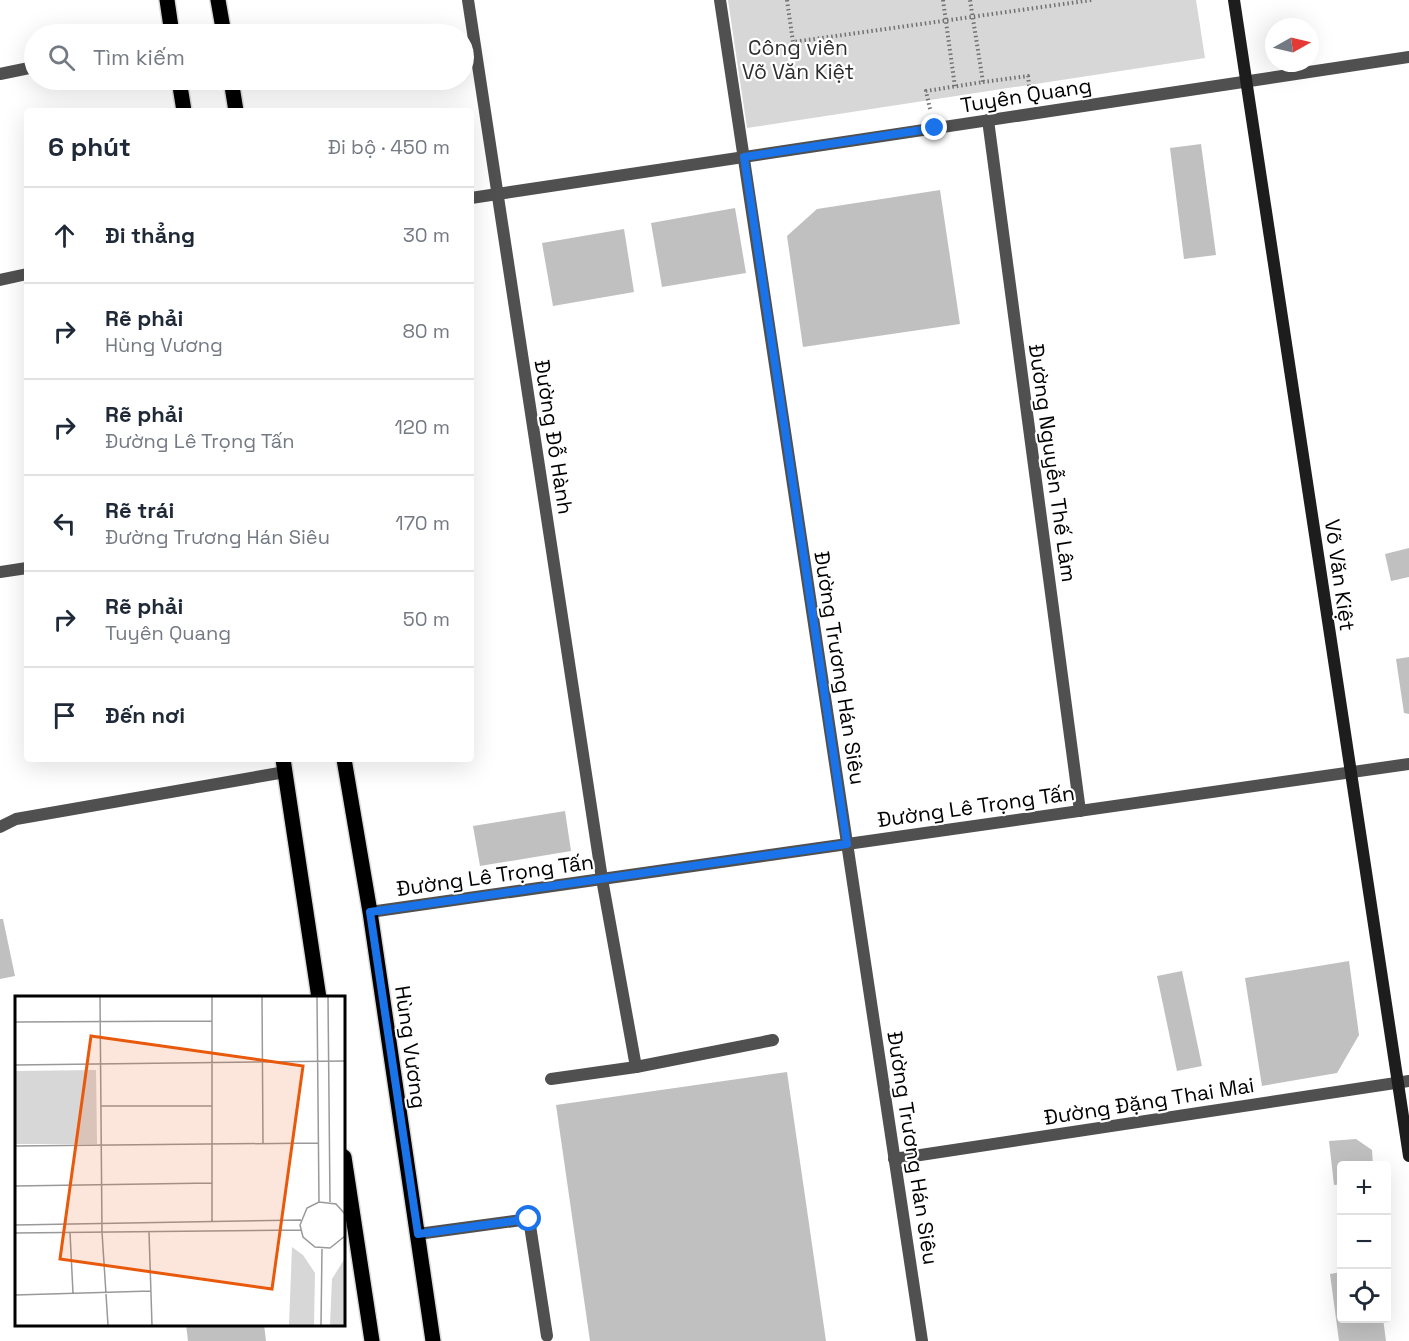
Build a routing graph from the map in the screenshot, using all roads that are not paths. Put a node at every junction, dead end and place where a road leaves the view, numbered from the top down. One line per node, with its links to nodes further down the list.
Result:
1 (167, 0): 6 (main road)
2 (219, 0): 7 (main road)
3 (468, 0): 8 (street, Đường Đỗ Hành)
4 (720, 0): 19 (street, Đường Trương Hán Siêu)
5 (1234, 0): 13 (street, Võ Văn Kiệt)
6 (171, 24)
7 (223, 24)
8 (472, 24)
9 (474, 39): 20 (street, Đường Đỗ Hành)
10 (1409, 57): 13 (street, Tuyên Quang)
11 (24, 70): 12 (street)
12 (0, 74)
13 (1247, 82): 18 (street, Tuyên Quang); 29 (street, Võ Văn Kiệt)
14 (181, 90): 16 (main road)
15 (233, 90): 17 (main road)
16 (184, 108)
17 (236, 108)
18 (988, 120): 19 (street, Tuyên Quang); 30 (street, Đường Nguyễn Thế Lâm)
19 (744, 157): 20 (street, Tuyên Quang); 32 (street, Đường Trương Hán Siêu)
20 (498, 194): 21 (street, Tuyên Quang); 33 (street, Đường Đỗ Hành)
21 (474, 198)
22 (24, 275): 23 (street)
23 (0, 280)
24 (24, 568): 25 (street)
25 (0, 572)
26 (345, 762): 34 (main road, Hùng Vương)
27 (1409, 764): 29 (street, Đường Lê Trọng Tấn)
28 (284, 766): 31 (street); 35 (main road)
29 (1350, 773): 30 (street, Đường Lê Trọng Tấn); 39 (street, Võ Văn Kiệt)
30 (1080, 811): 32 (street, Đường Lê Trọng Tấn)
31 (0, 827)
32 (847, 844): 33 (street, Đường Lê Trọng Tấn); 41 (street, Đường Trương Hán Siêu)
33 (602, 879): 34 (street, Đường Lê Trọng Tấn); 37 (street, Đường Đỗ Hành)
34 (370, 912): 43 (main road, Hùng Vương)
35 (319, 996)
36 (772, 1040): 37 (street)
37 (636, 1067): 38 (street)
38 (551, 1079)
39 (1403, 1082): 40 (street, Võ Văn Kiệt); 41 (street, Đường Đặng Thai Mai)
40 (1409, 1156)
41 (894, 1159): 47 (street, Đường Trương Hán Siêu)
42 (345, 1163): 45 (main road)
43 (418, 1234): 44 (street); 46 (main road, Hùng Vương)
44 (547, 1336)
45 (372, 1341)
46 (433, 1341)
47 (922, 1341)

